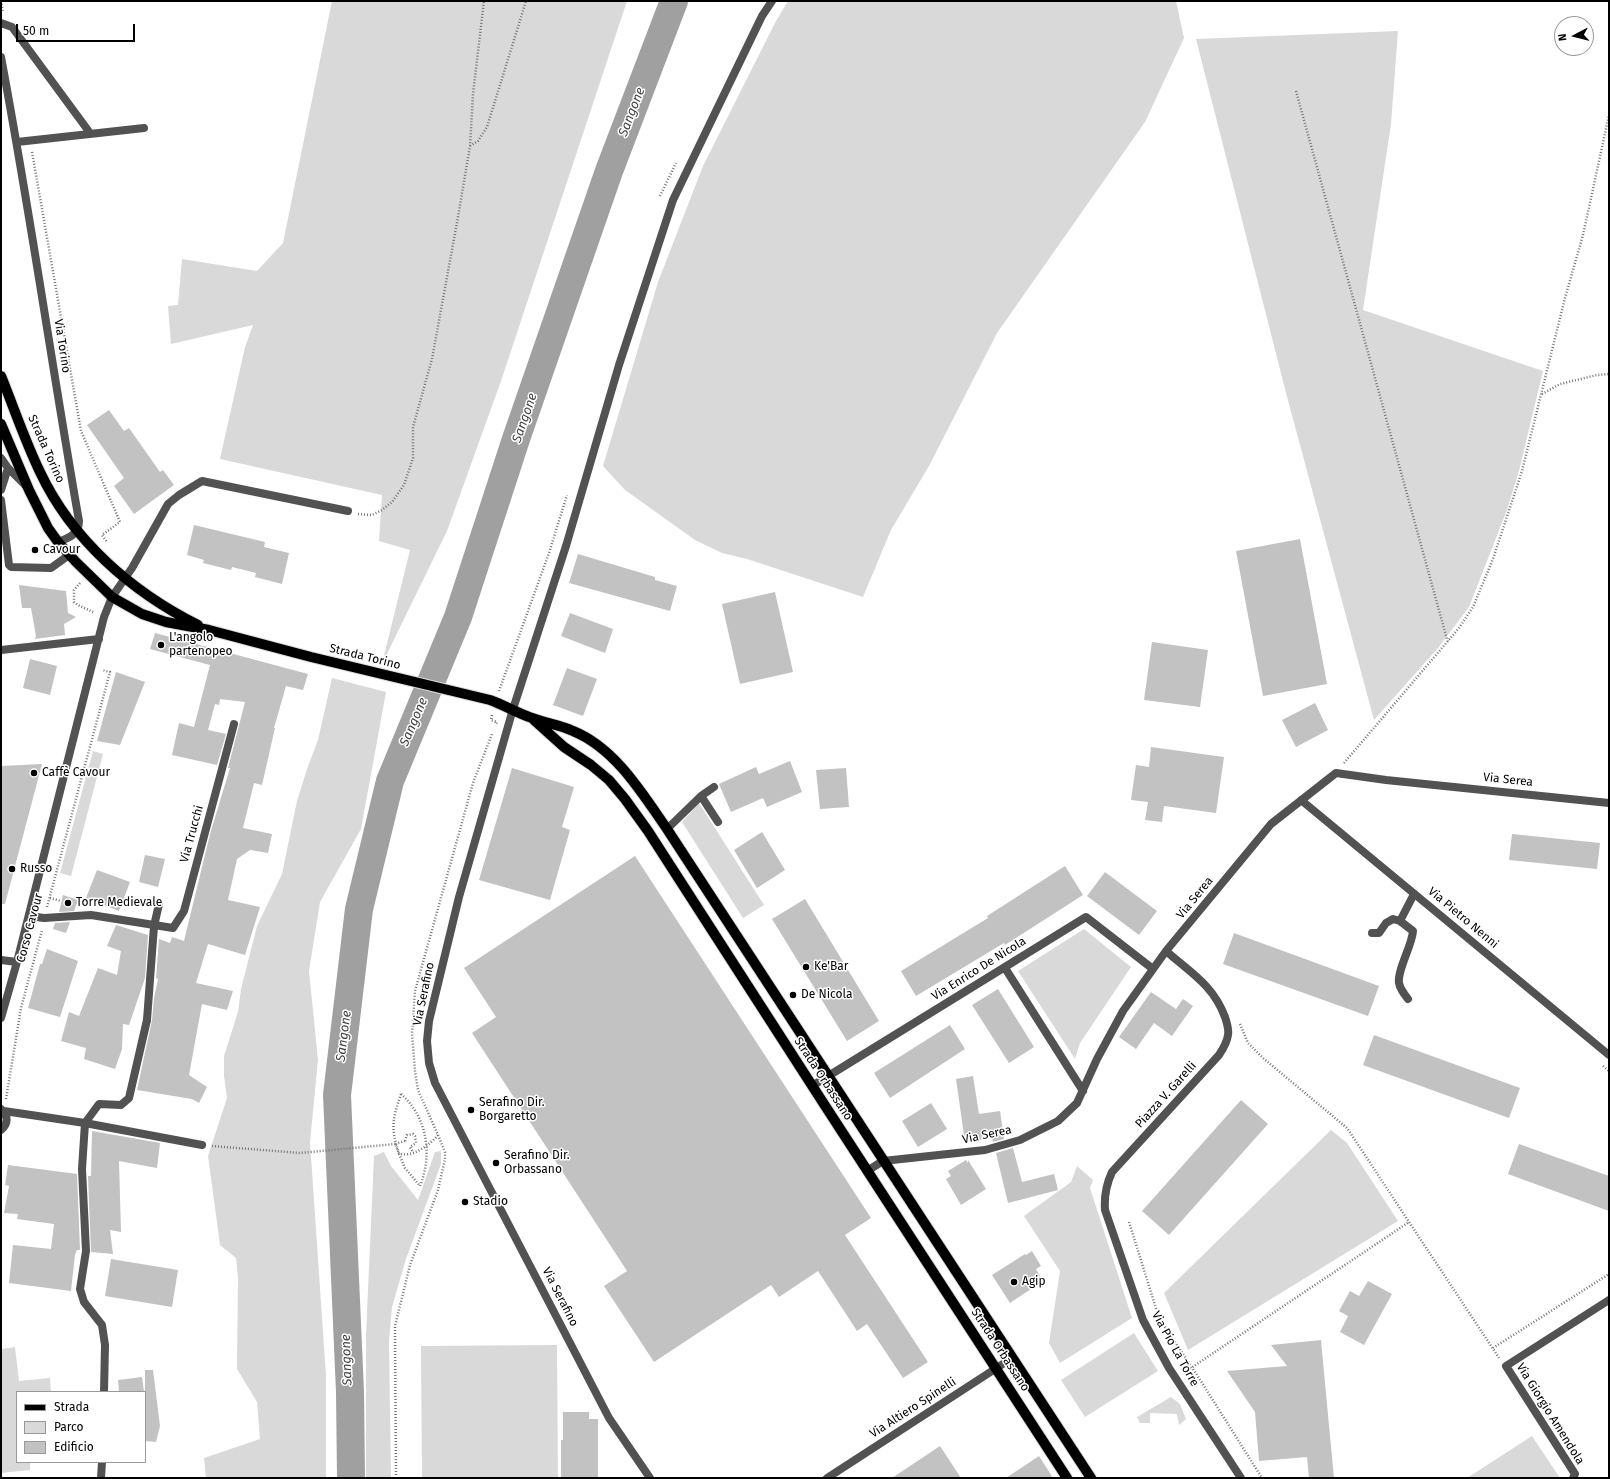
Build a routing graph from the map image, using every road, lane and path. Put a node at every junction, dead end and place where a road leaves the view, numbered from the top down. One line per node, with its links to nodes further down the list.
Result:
1 (1, 1): 5 (path)
2 (484, 1): 13 (path)
3 (526, 1): 13 (path)
4 (772, 1): 35 (street, Via Serafino)
5 (3, 23): 10 (street)
6 (1, 58): 12 (street, Via Torino)
7 (1296, 91): 32 (path)
8 (1609, 116): 16 (path)
9 (144, 128): 10 (street)
10 (90, 133): 11 (street)
11 (30, 141): 12 (street); 26 (path)
12 (17, 142): 24 (street, Via Torino)
13 (470, 146): 23 (path)
14 (1609, 374): 16 (path)
15 (1, 376): 24 (main road, Strada Torino)
16 (1542, 394): 32 (path)
17 (1, 424): 21 (main road, Strada Torino)
18 (1, 458): 19 (street, Strada Torino)
19 (8, 468): 20 (street); 21 (street, Strada Torino)
20 (1, 490)
21 (29, 490): 25 (main road, Strada Torino)
22 (1, 500): 27 (street)
23 (348, 511): 28 (street)
24 (77, 531): 25 (street); 28 (main road, Strada Torino)
25 (58, 542): 27 (main road, Strada Torino)
26 (109, 545)
27 (70, 555): 29 (main road, Strada Torino)
28 (125, 578): 29 (street, Corso Cavour); 30 (main road, Strada Torino)
29 (112, 597): 30 (main road, Strada Torino); 31 (street, Corso Cavour)
30 (209, 630): 35 (main road, Strada Torino)
31 (99, 639): 33 (street); 49 (street, Corso Cavour)
32 (1448, 643): 38 (path)
33 (1, 650)
34 (102, 663): 46 (path, Corso Cavour)
35 (513, 709): 36 (main road, Strada Orbassano); 89 (street, Via Serafino)
36 (531, 718): 44 (main road, Strada Orbassano); 64 (main road, Strada Orbassano)
37 (234, 724): 52 (street, Via Trucchi)
38 (1336, 773): 41 (street, Via Serea); 42 (street, Via Serea)
39 (714, 787): 40 (street)
40 (701, 796): 43 (street); 44 (street)
41 (1301, 800): 45 (street, Via Pietro Nenni); 54 (street, Via Serea)
42 (1609, 802)
43 (718, 822)
44 (667, 828): 63 (main road, Strada Orbassano)
45 (1414, 894): 51 (street); 62 (street, Via Pietro Nenni)
46 (50, 898): 47 (path); 50 (path, Corso Cavour)
47 (61, 901)
48 (159, 904): 52 (street)
49 (29, 916): 50 (street, Via Trucchi); 56 (street, Corso Cavour)
50 (44, 918): 52 (street, Via Trucchi); 66 (path, Corso Cavour)
51 (1400, 921): 53 (street); 59 (street)
52 (154, 926): 67 (street)
53 (1372, 933)
54 (1166, 951): 58 (street, Via Serea); 75 (street, Piazza V. Garelli)
55 (1, 960): 56 (street)
56 (17, 962): 60 (street, Corso Cavour)
57 (1004, 968): 58 (street, Via Enrico De Nicola); 63 (street, Via Enrico De Nicola); 65 (street)
58 (1153, 969): 65 (street, Via Serea)
59 (1408, 999)
60 (1, 1018)
61 (1243, 1029): 77 (path)
62 (1609, 1055)
63 (828, 1076): 64 (street, Via Enrico De Nicola); 73 (main road, Strada Orbassano)
64 (812, 1086): 74 (main road, Strada Orbassano)
65 (1083, 1091): 73 (street, Via Serea)
66 (2, 1110): 67 (street); 68 (street)
67 (85, 1123): 71 (street); 86 (street)
68 (1, 1130)
69 (438, 1135): 72 (path)
70 (395, 1144): 71 (path); 72 (path, bridge); 72 (path, bridge)
71 (202, 1145)
72 (412, 1152)
73 (883, 1160): 74 (street, Via Serea); 81 (main road, Strada Orbassano)
74 (867, 1171): 83 (main road, Strada Orbassano)
75 (1104, 1198): 85 (street, Via Pio La Torre)
76 (1129, 1222): 84 (path)
77 (1409, 1222): 80 (path); 84 (path)
78 (1609, 1274): 80 (path)
79 (1609, 1300): 82 (street, Via Giorgio Amendola)
80 (1493, 1348): 82 (path)
81 (1012, 1358): 83 (street, Via Altiero Spinelli); 92 (main road, Strada Orbassano)
82 (1506, 1366): 95 (street, Via Giorgio Amendola)
83 (996, 1368): 90 (street, Via Altiero Spinelli); 91 (main road, Strada Orbassano)
84 (1192, 1368): 85 (path); 94 (path)
85 (1176, 1378): 93 (street, Via Pio La Torre)
86 (104, 1391)
87 (102, 1463): 88 (street)
88 (101, 1478)
89 (650, 1478)
90 (827, 1478)
91 (1067, 1478)
92 (1090, 1478)
93 (1241, 1478)
94 (1262, 1478)
95 (1574, 1478)

